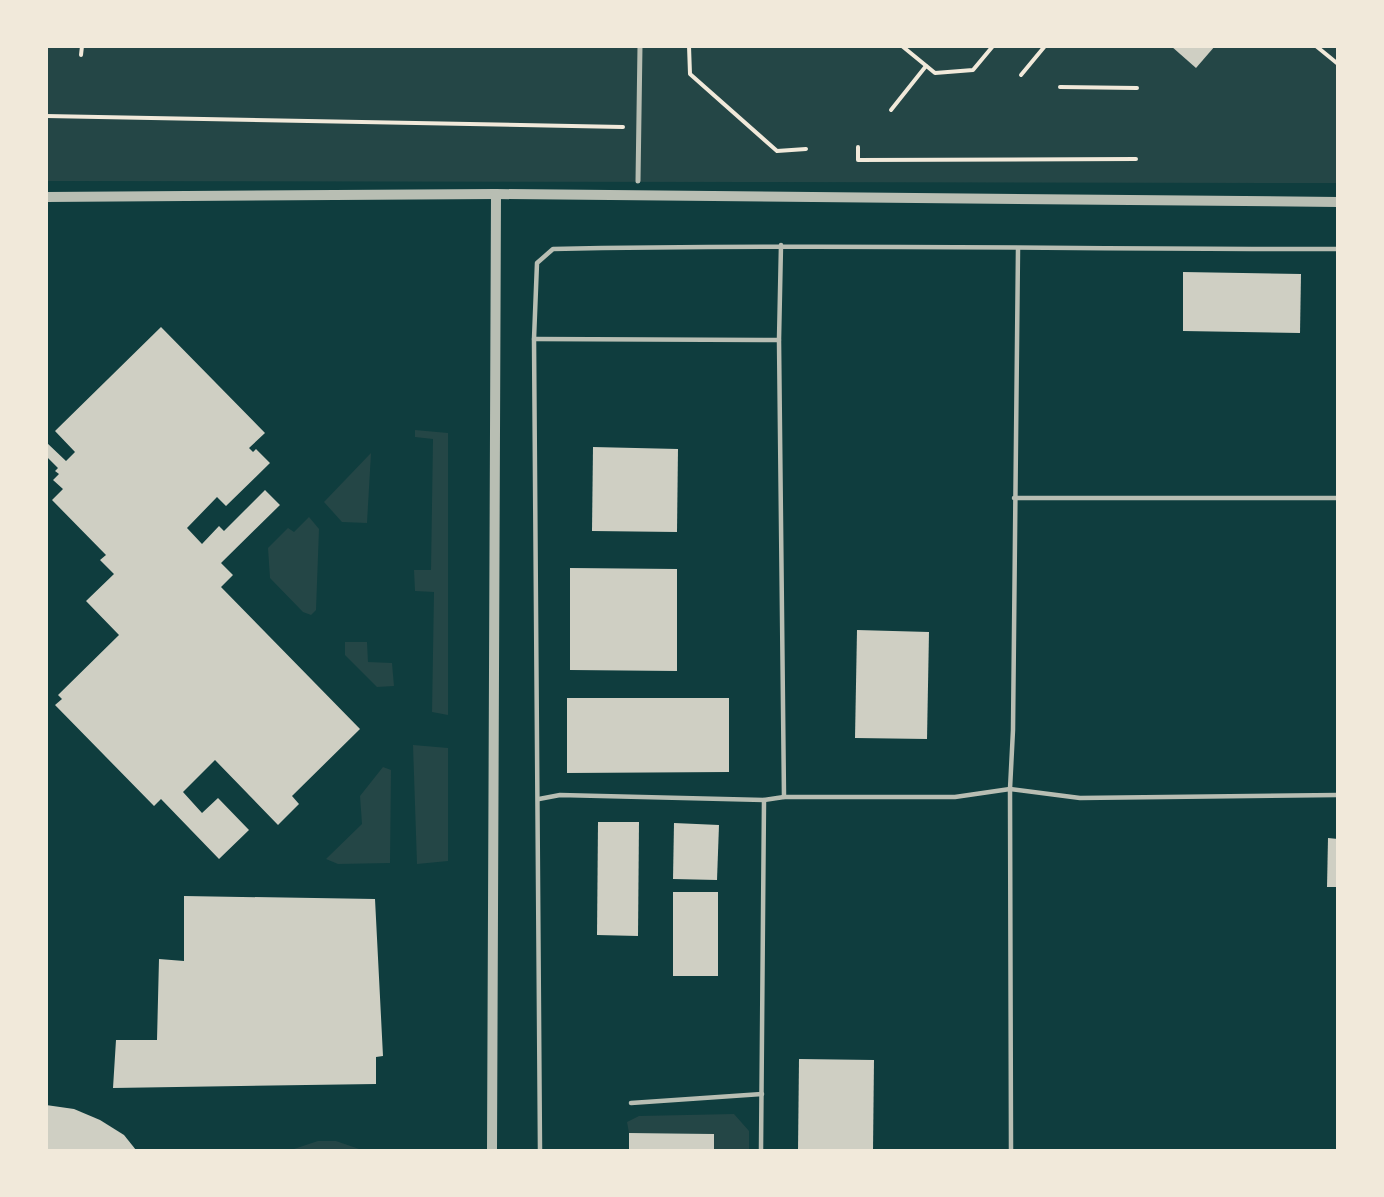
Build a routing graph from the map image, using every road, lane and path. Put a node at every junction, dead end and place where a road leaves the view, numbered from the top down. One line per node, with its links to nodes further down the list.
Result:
1 (81, 46): 8 (path)
2 (640, 46): 16 (street)
3 (689, 46): 18 (path)
4 (902, 46): 10 (path)
5 (993, 46): 10 (path)
6 (1045, 46): 11 (path)
7 (1316, 46): 9 (path)
8 (81, 55)
9 (1338, 64)
10 (926, 66): 14 (path)
11 (1021, 75)
12 (1060, 87): 13 (path)
13 (1137, 88)
14 (891, 110)
15 (46, 116): 16 (path)
16 (639, 127): 20 (street)
17 (858, 147): 19 (path)
18 (806, 149)
19 (1136, 159)
20 (638, 181)
21 (496, 194): 22 (street); 23 (street); 38 (street)
22 (46, 197)
23 (1338, 202)
24 (781, 245): 25 (lane); 27 (lane); 28 (lane)
25 (1018, 249): 26 (lane); 29 (lane)
26 (1338, 249)
27 (534, 339): 28 (lane); 34 (lane)
28 (779, 340): 33 (lane)
29 (1014, 498): 30 (lane); 31 (lane)
30 (1338, 498)
31 (1010, 789): 32 (lane); 33 (lane); 41 (lane)
32 (1338, 795)
33 (784, 797): 35 (lane)
34 (539, 799): 35 (lane); 39 (lane)
35 (764, 800): 36 (lane)
36 (762, 1094): 37 (lane); 40 (lane)
37 (631, 1103)
38 (492, 1150)
39 (540, 1150)
40 (761, 1150)
41 (1011, 1150)

